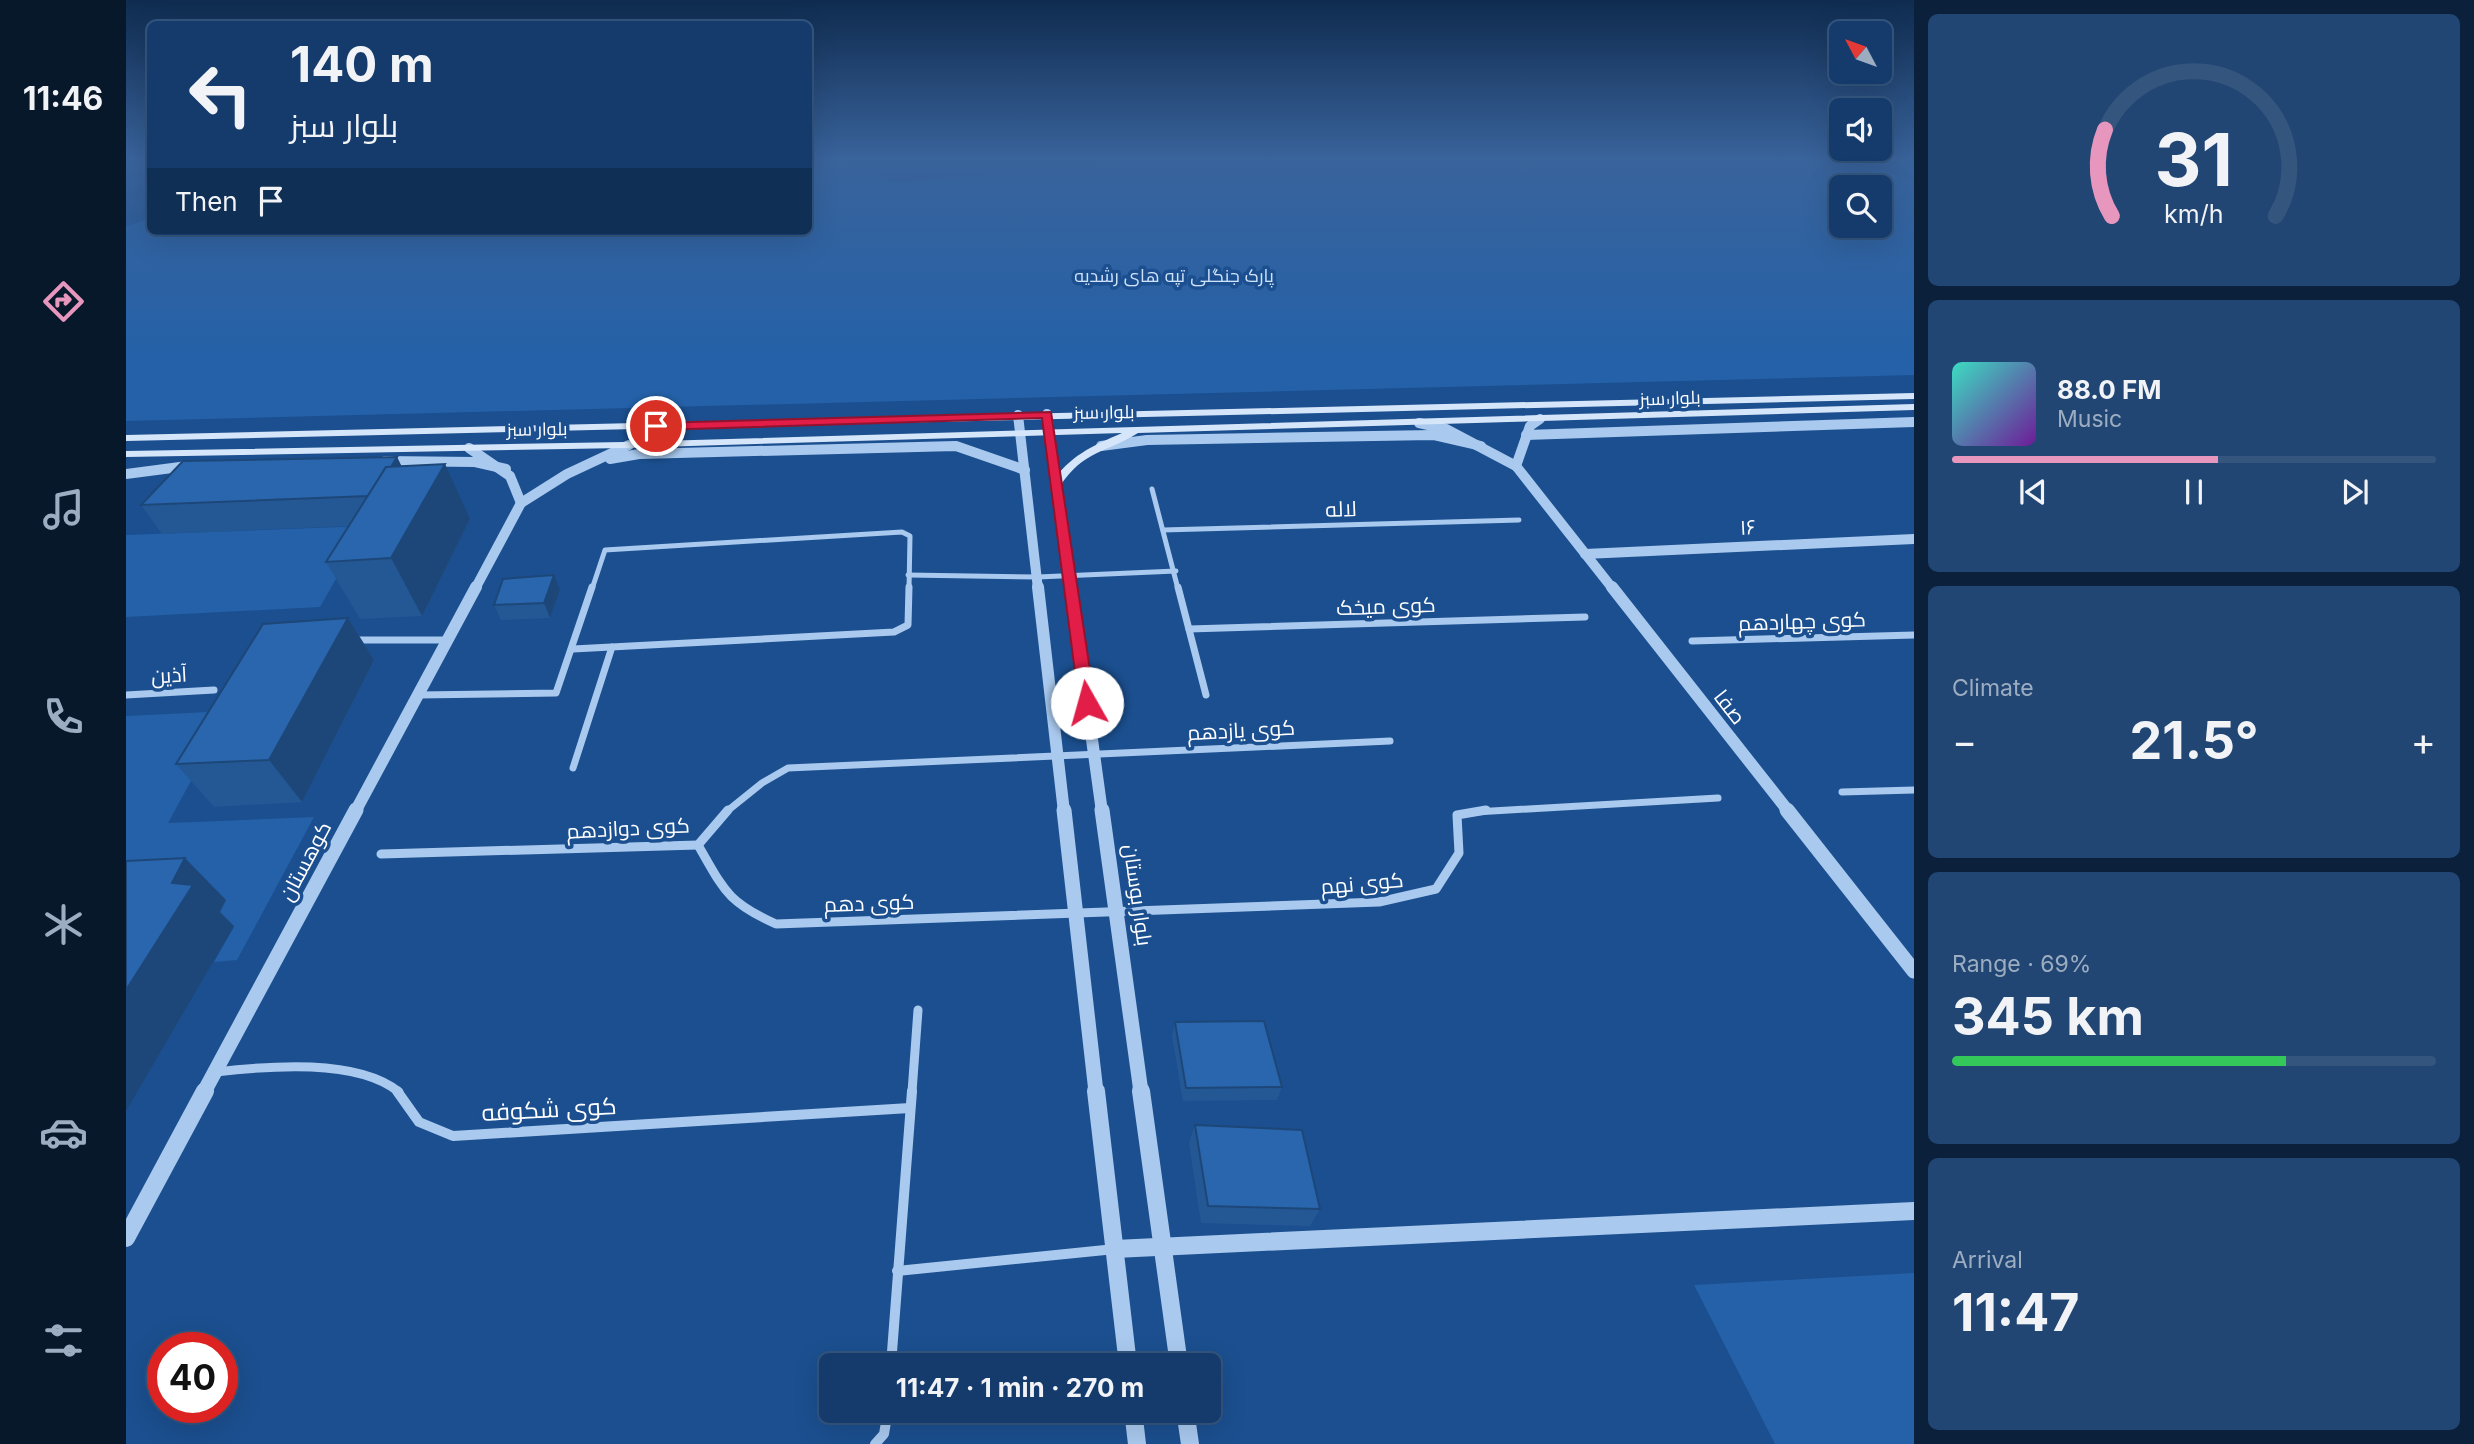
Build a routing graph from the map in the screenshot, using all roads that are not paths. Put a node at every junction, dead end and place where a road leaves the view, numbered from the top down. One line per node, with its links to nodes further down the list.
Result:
1 (1914, 396): 3 (main road, بلوار سبز)
2 (1914, 407): 5 (main road, بلوار سبز)
3 (1047, 414): 4 (main road, بلوار سبز); 9 (street)
4 (1018, 415): 10 (street); 12 (main road, بلوار سبز)
5 (1540, 419): 7 (main road, بلوار سبز); 11 (street)
6 (1914, 422): 11 (street)
7 (1419, 423): 8 (main road, بلوار سبز); 15 (street)
8 (1142, 429): 9 (main road, بلوار سبز); 14 (main road)
9 (1050, 431): 10 (main road, بلوار سبز); 25 (street, بلوار بوستان)
10 (1020, 432): 13 (main road, بلوار سبز); 23 (street)
11 (1526, 435): 21 (street)
12 (126, 438)
13 (629, 445): 16 (main road, بلوار سبز); 19 (street)
14 (1101, 446): 15 (street); 25 (main road)
15 (1481, 446): 21 (street)
16 (469, 448): 17 (main road, بلوار سبز); 22 (street)
17 (126, 454)
18 (380, 461): 22 (street)
19 (593, 462): 23 (street); 27 (street)
20 (202, 465): 24 (street)
21 (1516, 467): 31 (street, صفا)
22 (506, 469): 27 (street)
23 (1025, 470): 35 (street)
24 (126, 474)
25 (1056, 484): 34 (street, بلوار بوستان)
26 (1152, 489): 29 (street)
27 (522, 503): 40 (street, کوهستان)
28 (1519, 520): 29 (street, لاله)
29 (1163, 530): 32 (street)
30 (1914, 539): 31 (street, ۱۶)
31 (1585, 554): 59 (street, صفا)
32 (1176, 571): 34 (street); 37 (street)
33 (908, 575): 35 (street); 42 (street); 43 (street)
34 (1071, 575): 35 (street); 49 (street, بلوار بوستان)
35 (1038, 577): 50 (street)
36 (1585, 617): 37 (street, کوی میخک)
37 (1189, 629): 47 (street)
38 (1914, 635): 41 (street, کوی چهاردهم)
39 (337, 640): 40 (street)
40 (447, 640): 46 (street, کوهستان)
41 (1692, 641)
42 (611, 647): 43 (street); 51 (street)
43 (573, 649): 46 (street)
44 (214, 690): 45 (street, آذین)
45 (126, 695)
46 (418, 695): 61 (street, کوهستان)
47 (1206, 695)
48 (1390, 741): 49 (street, کوی یازدهم)
49 (1093, 754): 50 (street, کوی یازدهم); 57 (street, بلوار بوستان)
50 (1059, 755): 55 (street, کوی دوازدهم); 58 (street)
51 (573, 768)
52 (1914, 790): 53 (street)
53 (1842, 792)
54 (1718, 798): 57 (street, کوی نهم)
55 (698, 845): 56 (street, کوی دوازدهم); 58 (street, کوی دهم)
56 (382, 854)
57 (1115, 910): 58 (street, کوی دهم); 66 (street, بلوار بوستان)
58 (1077, 912): 67 (street)
59 (1914, 971)
60 (918, 1010): 62 (street)
61 (215, 1073): 62 (street, کوی شکوفه); 64 (street, کوهستان)
62 (910, 1108): 68 (street)
63 (1914, 1211): 66 (street)
64 (132, 1214): 65 (street, کوهستان)
65 (126, 1238)
66 (1162, 1247): 67 (street); 71 (street, بلوار بوستان)
67 (1115, 1248): 68 (street); 70 (street)
68 (897, 1271): 69 (street)
69 (892, 1353)
70 (1127, 1353)
71 (1177, 1353)
72 (886, 1423): 75 (street)
73 (1135, 1423): 76 (street)
74 (1187, 1423): 77 (street)
75 (875, 1444)
76 (1137, 1444)
77 (1190, 1444)

